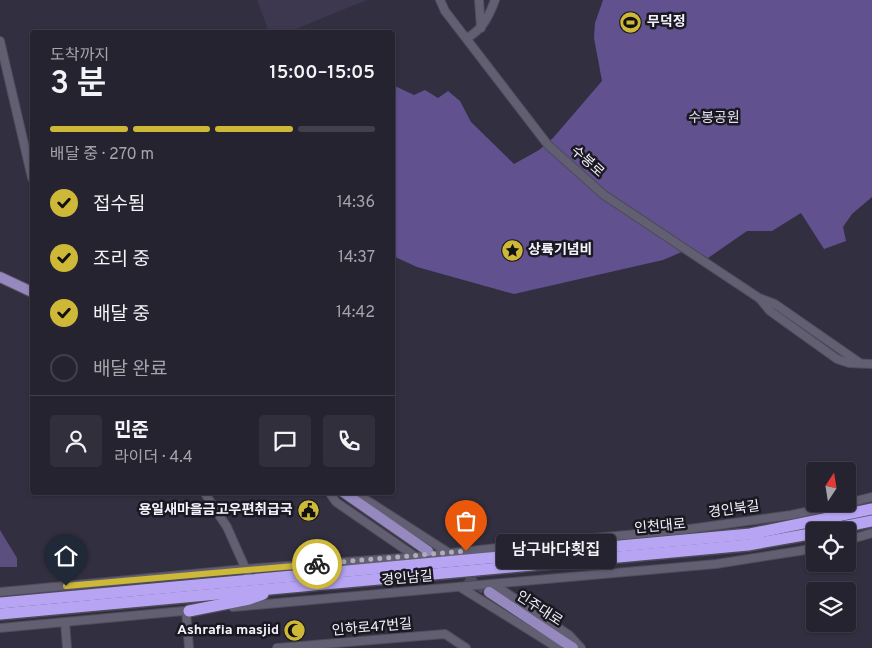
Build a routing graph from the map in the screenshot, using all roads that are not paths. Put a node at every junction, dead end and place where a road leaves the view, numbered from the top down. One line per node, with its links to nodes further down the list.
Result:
1 (440, 0): 5 (street, 수봉로)
2 (479, 0): 4 (street)
3 (494, 0): 4 (street)
4 (481, 28): 5 (street)
5 (468, 38): 10 (street, 수봉로)
6 (0, 41): 7 (street)
7 (30, 169)
8 (0, 278): 9 (main road)
9 (30, 291)
10 (872, 364)
11 (206, 495): 28 (street)
12 (331, 495): 27 (street)
13 (347, 495): 25 (main road)
14 (359, 495): 26 (street)
15 (872, 497): 16 (street)
16 (856, 501)
17 (872, 509): 33 (highway, 인천대로)
18 (806, 512): 26 (street, 경인북길)
19 (872, 521): 20 (highway)
20 (856, 524)
21 (872, 533): 23 (street)
22 (806, 534): 31 (highway, 인천대로)
23 (856, 538)
24 (806, 549): 30 (street, 경인남길)
25 (428, 551)
26 (449, 553): 27 (street, 경인북길)
27 (416, 556): 28 (street, 경인북길)
28 (246, 571): 32 (street, 경인북길)
29 (460, 586): 30 (street, 경인남길); 34 (street, 경인남길); 42 (street)
30 (491, 588): 43 (main road, 인주대로); 44 (street)
31 (274, 589): 34 (highway); 35 (highway, 인천대로)
32 (0, 592)
33 (0, 603)
34 (188, 611): 36 (street, 경인남길); 39 (street)
35 (0, 614)
36 (65, 622): 37 (street, 경인남길); 38 (street)
37 (0, 628)
38 (66, 648)
39 (189, 648)
40 (277, 648): 41 (street, 인하로47번길)
41 (466, 648)
42 (558, 648)
43 (573, 648)
44 (581, 648)

